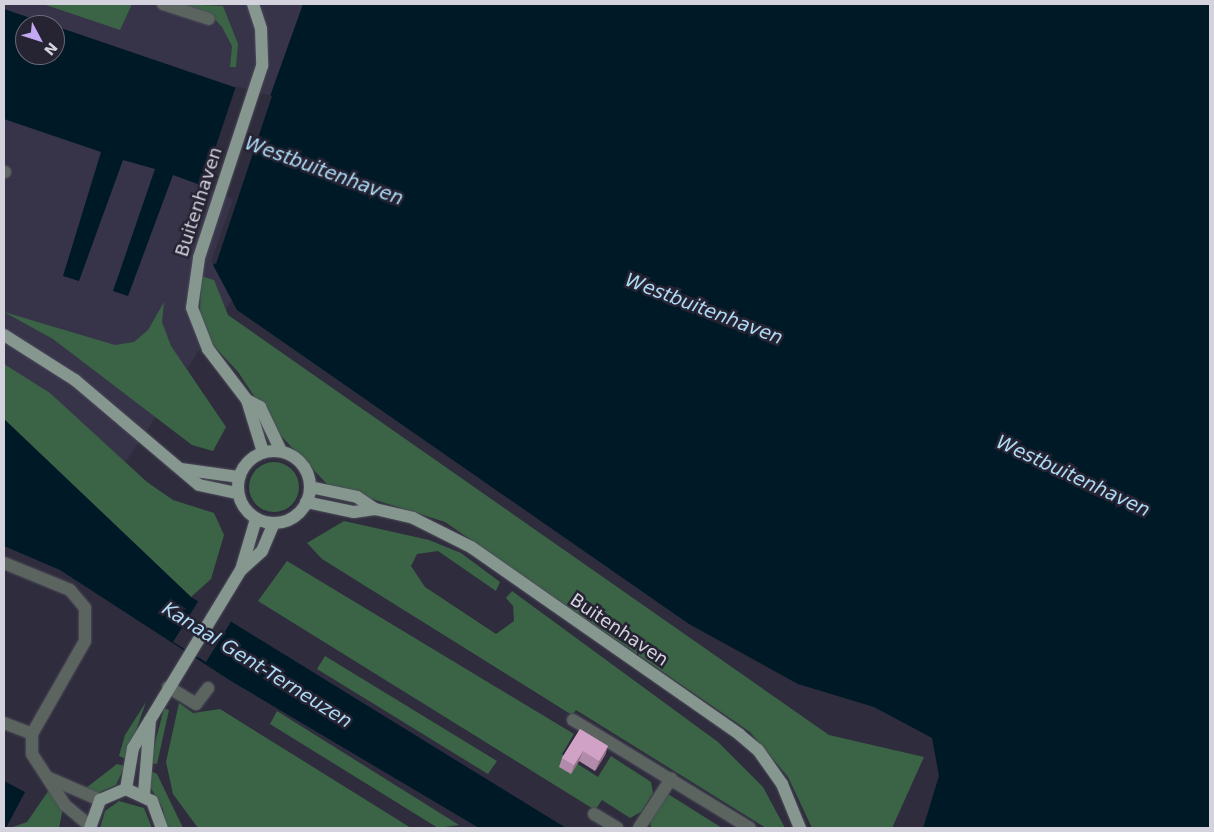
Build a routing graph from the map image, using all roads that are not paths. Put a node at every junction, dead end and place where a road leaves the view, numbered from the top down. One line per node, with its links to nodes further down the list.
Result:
1 (162, 4): 3 (street)
2 (253, 4): 5 (main road, Buitenhaven)
3 (209, 19)
4 (4, 334): 8 (main road)
5 (247, 400): 6 (main road, Buitenhaven); 7 (main road, Buitenhaven)
6 (281, 451): 7 (main road); 10 (main road)
7 (263, 452): 9 (main road)
8 (181, 469): 9 (main road); 11 (main road)
9 (238, 477): 11 (main road)
10 (310, 487): 12 (main road); 13 (main road, Buitenhaven)
11 (238, 493): 14 (main road)
12 (306, 502): 13 (main road, Buitenhaven); 15 (main road)
13 (375, 509): 35 (main road, Buitenhaven)
14 (256, 519): 15 (main road); 17 (main road)
15 (274, 523): 17 (main road)
16 (4, 563): 23 (street)
17 (241, 570): 18 (main road)
18 (168, 687): 19 (street); 20 (main road)
19 (208, 688)
20 (151, 715): 26 (main road); 27 (main road)
21 (573, 720): 25 (street)
22 (4, 723): 23 (street)
23 (32, 734): 24 (street)
24 (47, 776): 28 (street); 30 (street)
25 (671, 779): 33 (street); 34 (street)
26 (126, 789): 27 (main road); 28 (main road)
27 (144, 794): 31 (main road)
28 (100, 800): 30 (main road)
29 (594, 814): 32 (street)
30 (90, 827)
31 (162, 828)
32 (617, 828)
33 (639, 828)
34 (750, 828)
35 (800, 828)

